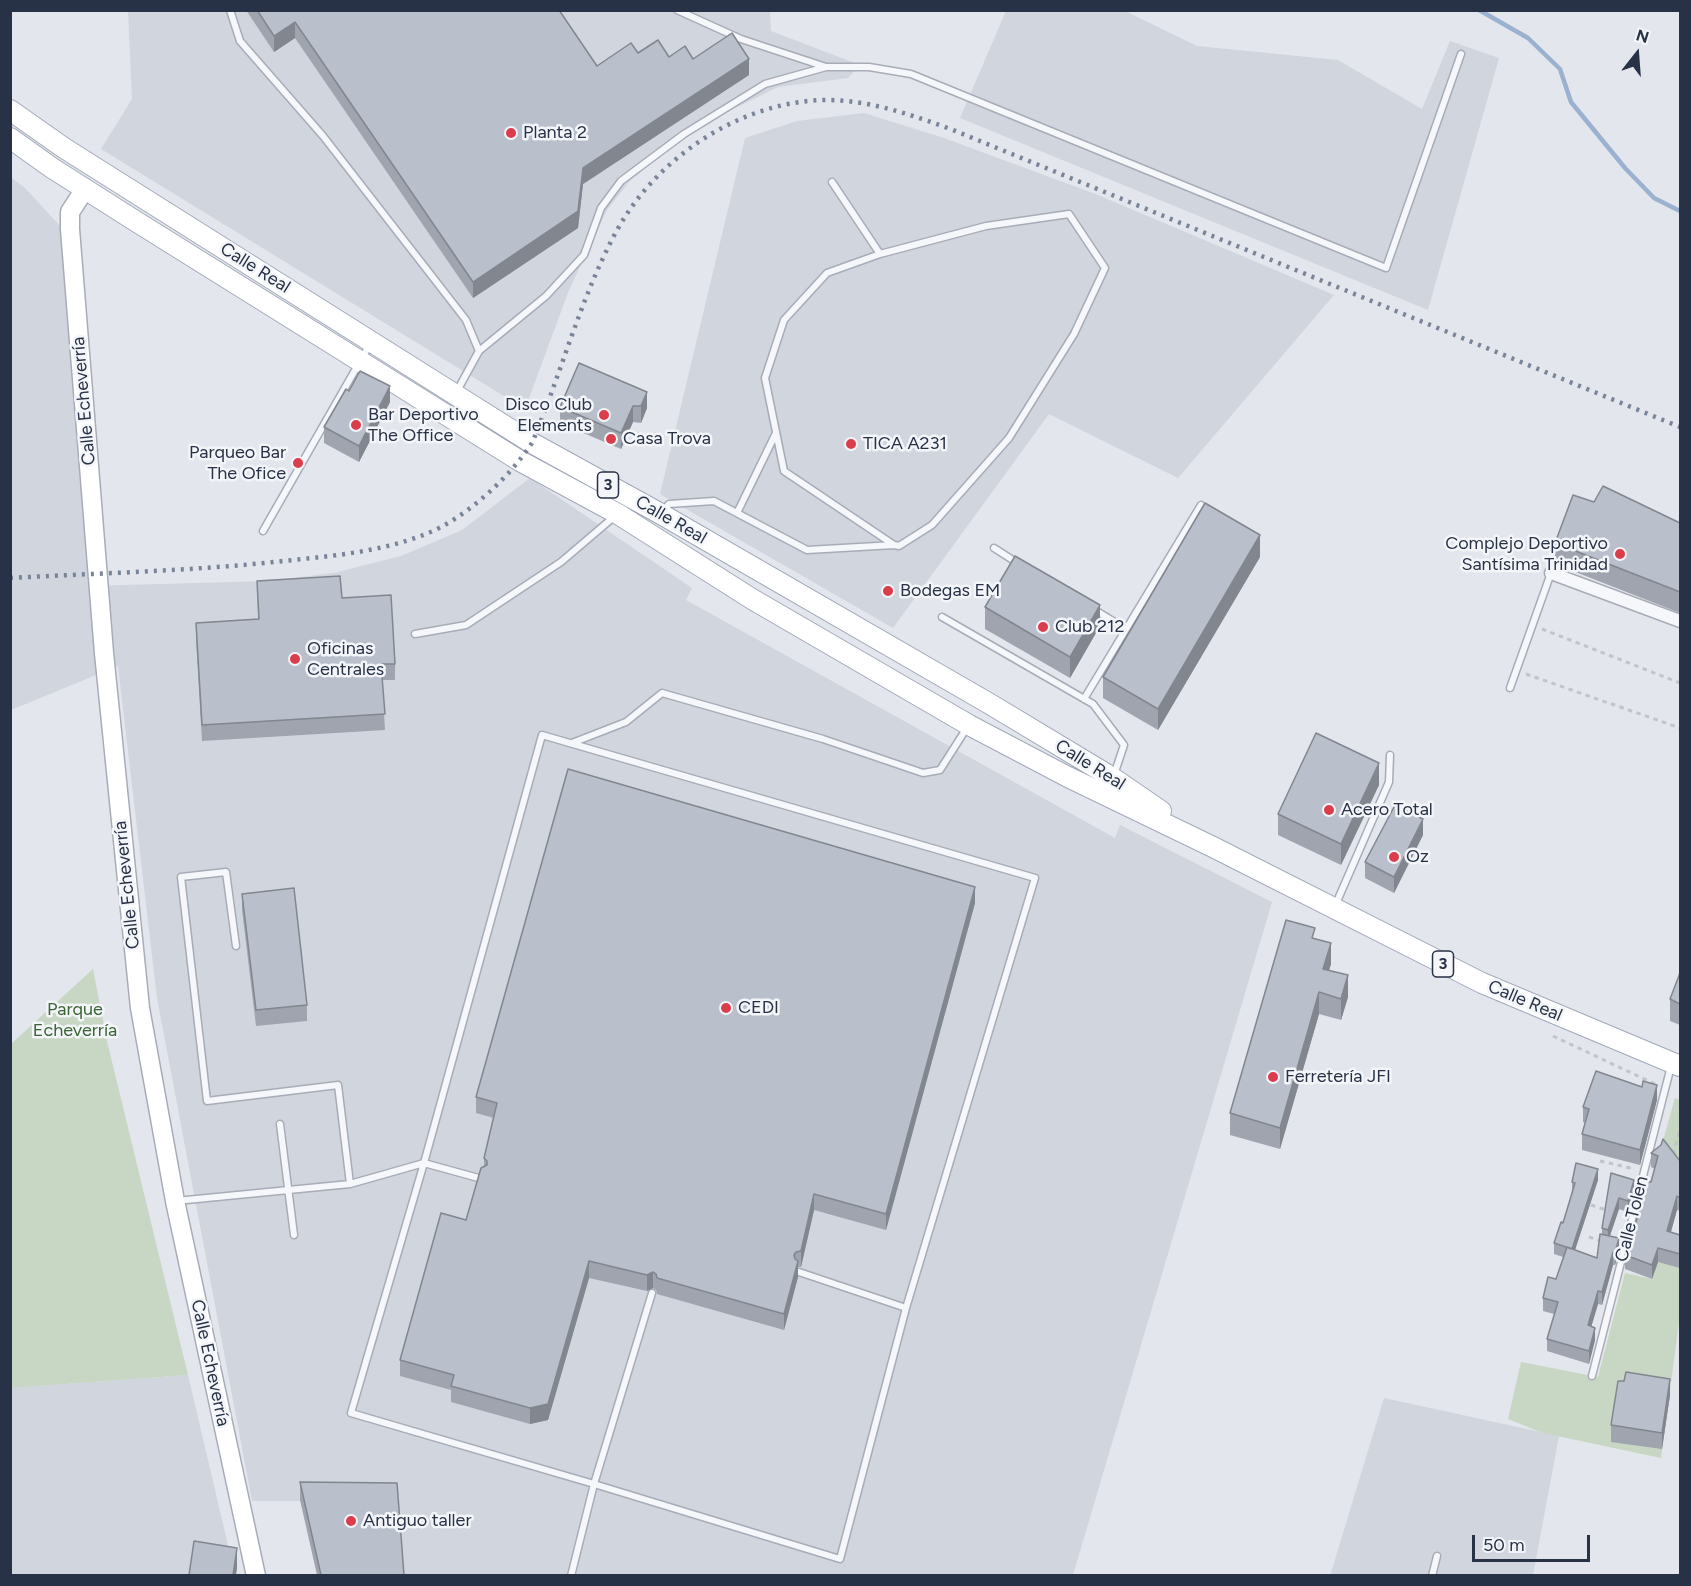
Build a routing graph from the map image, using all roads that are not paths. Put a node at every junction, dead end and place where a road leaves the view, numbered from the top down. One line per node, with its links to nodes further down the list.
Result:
1 (230, 10): 12 (lane)
2 (676, 10): 4 (lane)
3 (1461, 54): 4 (lane)
4 (826, 67): 12 (lane)
5 (10, 110): 7 (main road, Calle Real / 3)
6 (10, 138): 9 (main road, Calle Real / 3)
7 (64, 148): 9 (main road); 11 (main road, Calle Real / 3)
8 (832, 182): 10 (lane)
9 (85, 189): 11 (main road); 13 (main road, Calle Real / 3); 47 (street, Calle Echeverría)
10 (880, 254): 15 (lane); 21 (lane)
11 (373, 341): 13 (lane); 14 (main road, Calle Real / 3)
12 (479, 351): 14 (lane)
13 (360, 360): 18 (main road, Calle Real / 3); 20 (lane)
14 (456, 394): 19 (main road, Calle Real / 3)
15 (777, 433): 17 (lane); 21 (lane)
16 (1201, 505): 28 (lane)
17 (736, 513): 19 (lane); 21 (lane)
18 (618, 514): 29 (lane); 33 (main road, Calle Real / 3)
19 (661, 514): 30 (main road, Calle Real / 3)
20 (263, 531)
21 (894, 545)
22 (994, 548): 23 (lane)
23 (1025, 567)
24 (1551, 573): 27 (street); 31 (lane)
25 (1086, 604): 28 (lane)
26 (942, 617): 32 (lane)
27 (1680, 621)
28 (1126, 629): 32 (lane)
29 (415, 634)
30 (931, 670): 33 (main road); 34 (main road, Calle Real / 3)
31 (1510, 688)
32 (1084, 699): 37 (lane)
33 (969, 725): 34 (main road); 35 (lane); 38 (main road, Calle Real / 3)
34 (1044, 737): 37 (main road, Calle Real / 3)
35 (571, 743): 43 (lane); 51 (lane)
36 (1390, 755): 39 (lane)
37 (1113, 778): 38 (main road, Calle Real / 3)
38 (1213, 847): 39 (main road, Calle Real / 3)
39 (1334, 910): 41 (main road, Calle Real / 3)
40 (236, 946): 45 (lane)
41 (1676, 1064): 52 (lane, Calle Tolen)
42 (280, 1124): 46 (lane)
43 (424, 1163): 44 (lane); 45 (lane); 53 (lane)
44 (482, 1179)
45 (350, 1184): 46 (lane)
46 (288, 1190): 47 (lane); 48 (lane)
47 (175, 1201): 55 (street, Calle Echeverría)
48 (294, 1235)
49 (799, 1272): 51 (lane)
50 (652, 1293): 53 (lane)
51 (906, 1308): 53 (lane)
52 (1592, 1376)
53 (594, 1484): 56 (lane)
54 (1437, 1556): 57 (lane)
55 (256, 1575)
56 (571, 1575)
57 (1432, 1575)

